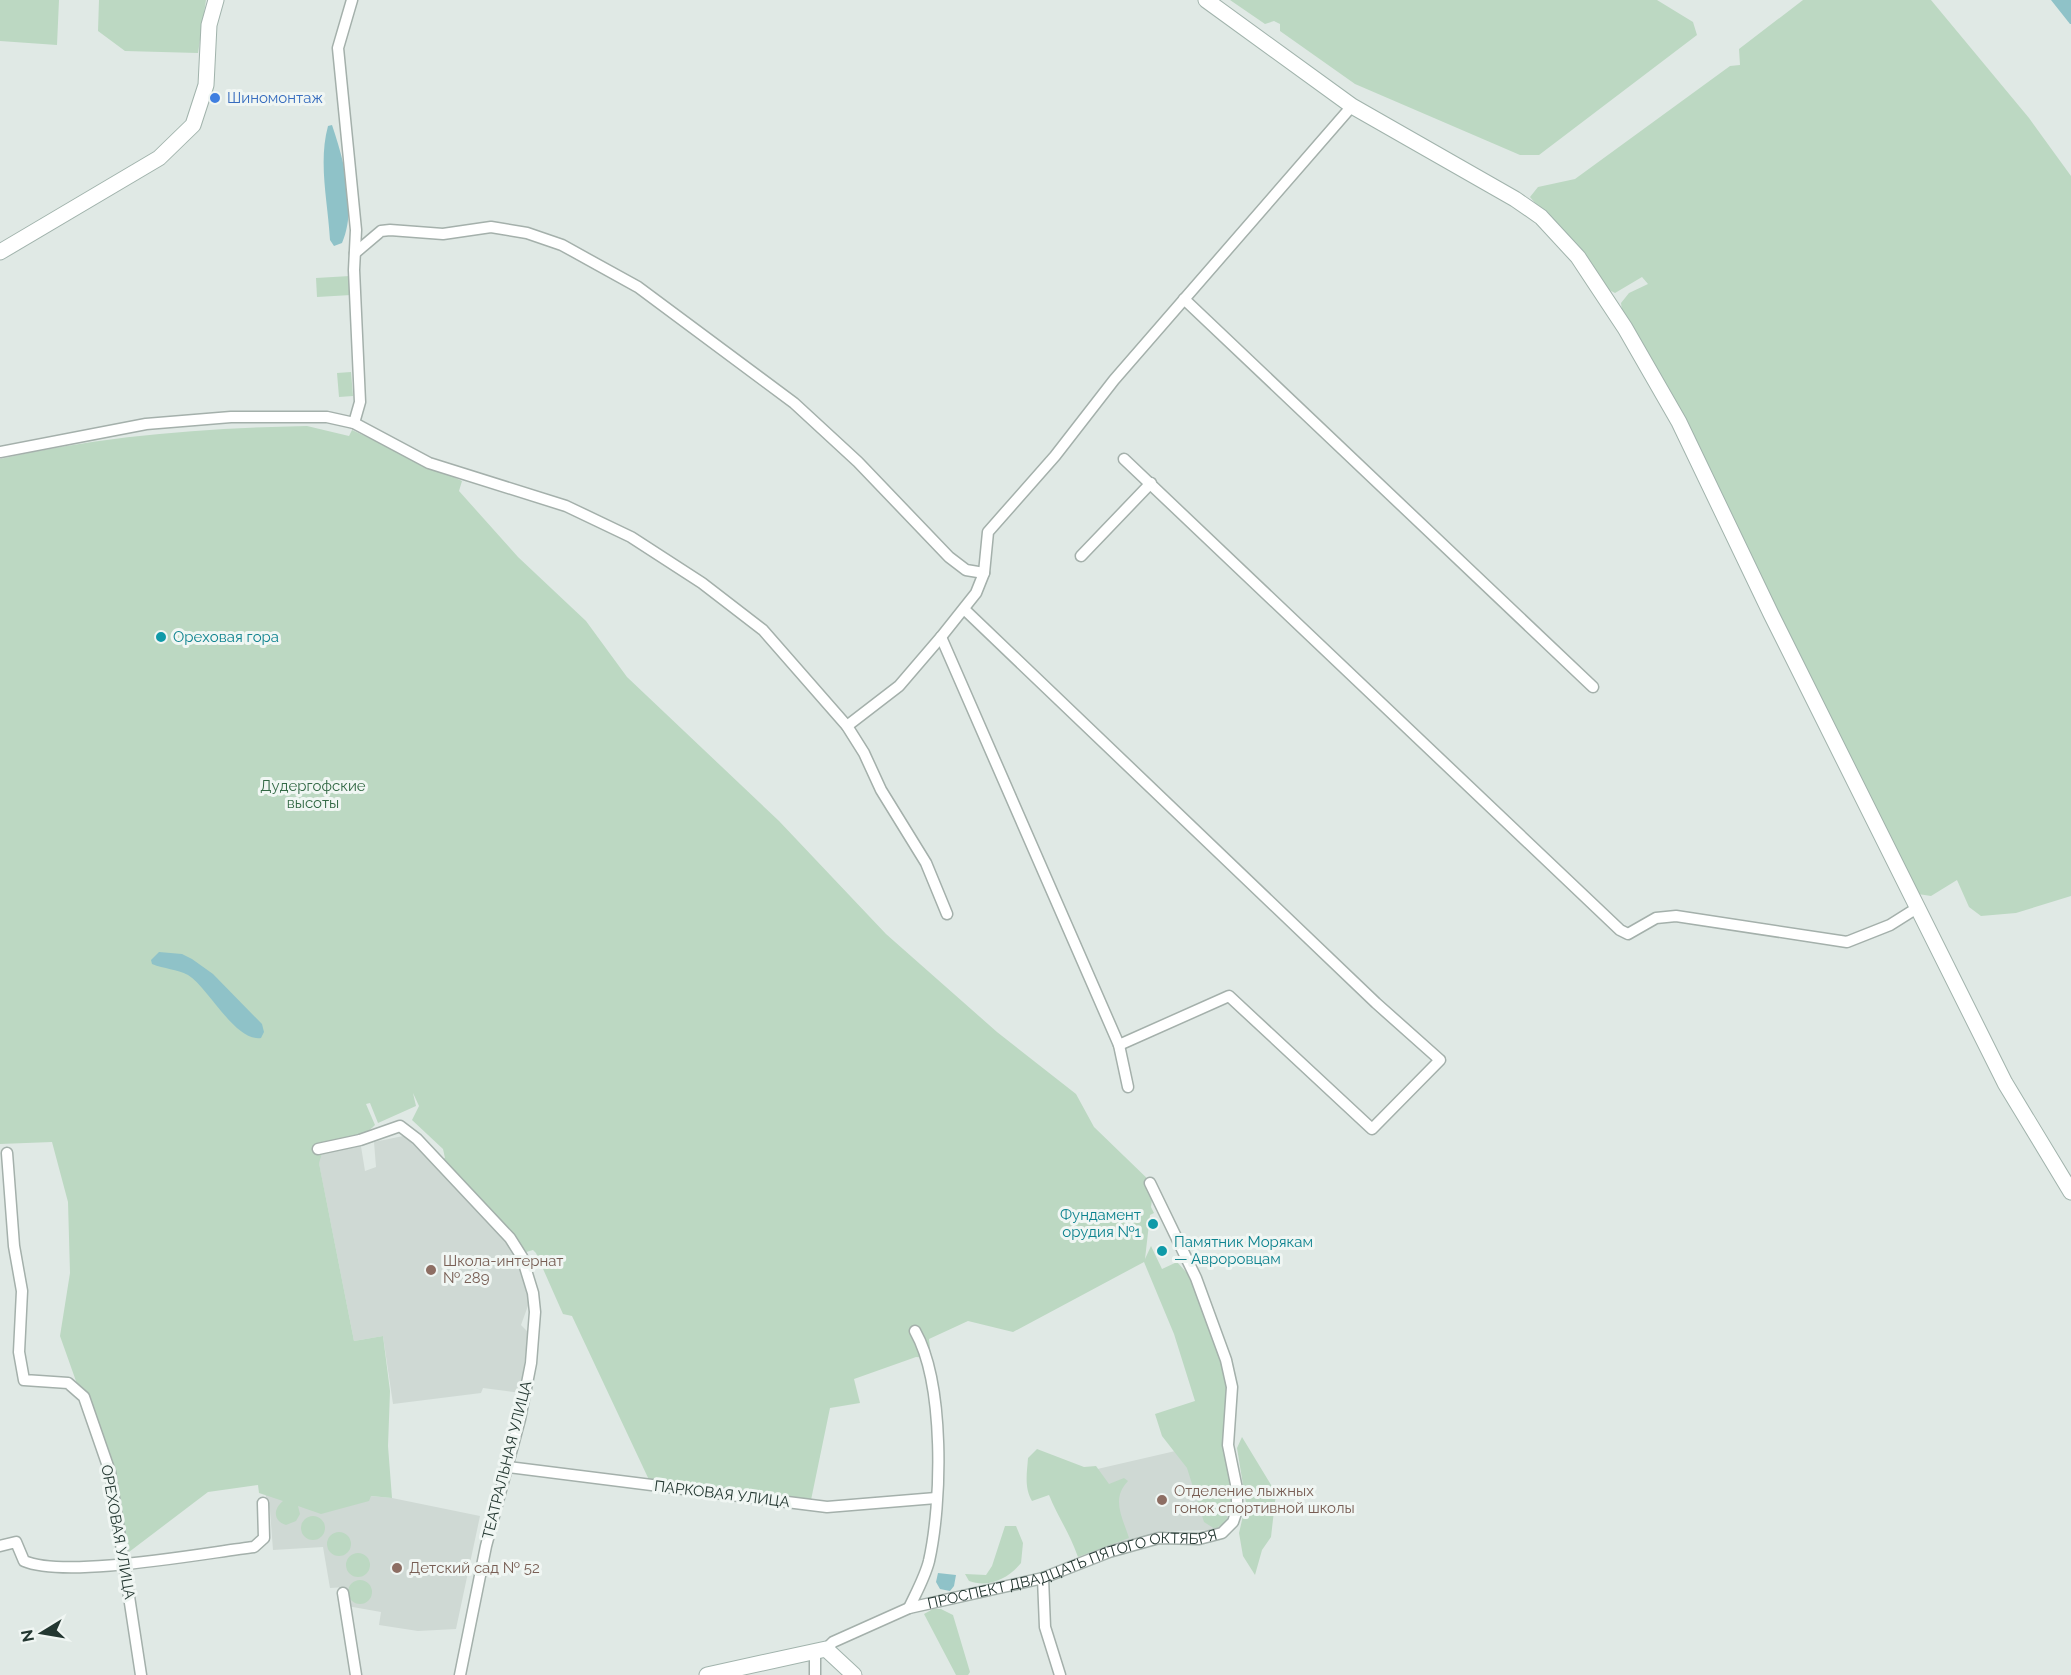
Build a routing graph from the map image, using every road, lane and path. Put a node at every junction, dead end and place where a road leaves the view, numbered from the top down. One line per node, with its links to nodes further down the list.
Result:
1 (216, 0): 5 (street)
2 (352, 0): 6 (street)
3 (1206, 0): 4 (street)
4 (1352, 106): 7 (street); 18 (street)
5 (0, 252)
6 (355, 253): 8 (street); 13 (street)
7 (1184, 299): 13 (street); 16 (street)
8 (354, 423): 9 (street); 17 (street)
9 (0, 452)
10 (1124, 459): 11 (street)
11 (1151, 483): 12 (street); 18 (street)
12 (1081, 556)
13 (984, 573): 14 (street)
14 (964, 609): 15 (street); 20 (street)
15 (941, 637): 17 (street); 20 (street)
16 (1593, 687)
17 (847, 726): 19 (street)
18 (1917, 908): 25 (street)
19 (947, 914)
20 (1119, 1045): 21 (street)
21 (1128, 1087)
22 (318, 1149): 27 (street, ТЕАТРАЛЬНАЯ УЛИЦА)
23 (7, 1153): 31 (street, ОРЕХОВАЯ УЛИЦА)
24 (1150, 1183): 32 (street, ПРОСПЕКТ ДВАДЦАТЬ ПЯТОГО ОКТЯБРЯ)
25 (2071, 1192)
26 (915, 1331): 28 (street)
27 (508, 1467): 28 (street, ПАРКОВАЯ УЛИЦА); 38 (street, ТЕАТРАЛЬНАЯ УЛИЦА)
28 (936, 1498): 34 (street)
29 (263, 1503): 31 (street)
30 (0, 1546): 31 (street)
31 (123, 1564): 36 (street, ОРЕХОВАЯ УЛИЦА)
32 (1043, 1578): 34 (street, ПРОСПЕКТ ДВАДЦАТЬ ПЯТОГО ОКТЯБРЯ); 42 (street)
33 (343, 1593): 37 (street)
34 (909, 1608): 35 (street, ПРОСПЕКТ ДВАДЦАТЬ ПЯТОГО ОКТЯБРЯ)
35 (820, 1651): 39 (street, ПРОСПЕКТ ДВАДЦАТЬ ПЯТОГО ОКТЯБРЯ); 40 (street); 41 (street)
36 (141, 1675)
37 (356, 1675)
38 (460, 1675)
39 (707, 1675)
40 (815, 1675)
41 (854, 1675)
42 (1060, 1675)

